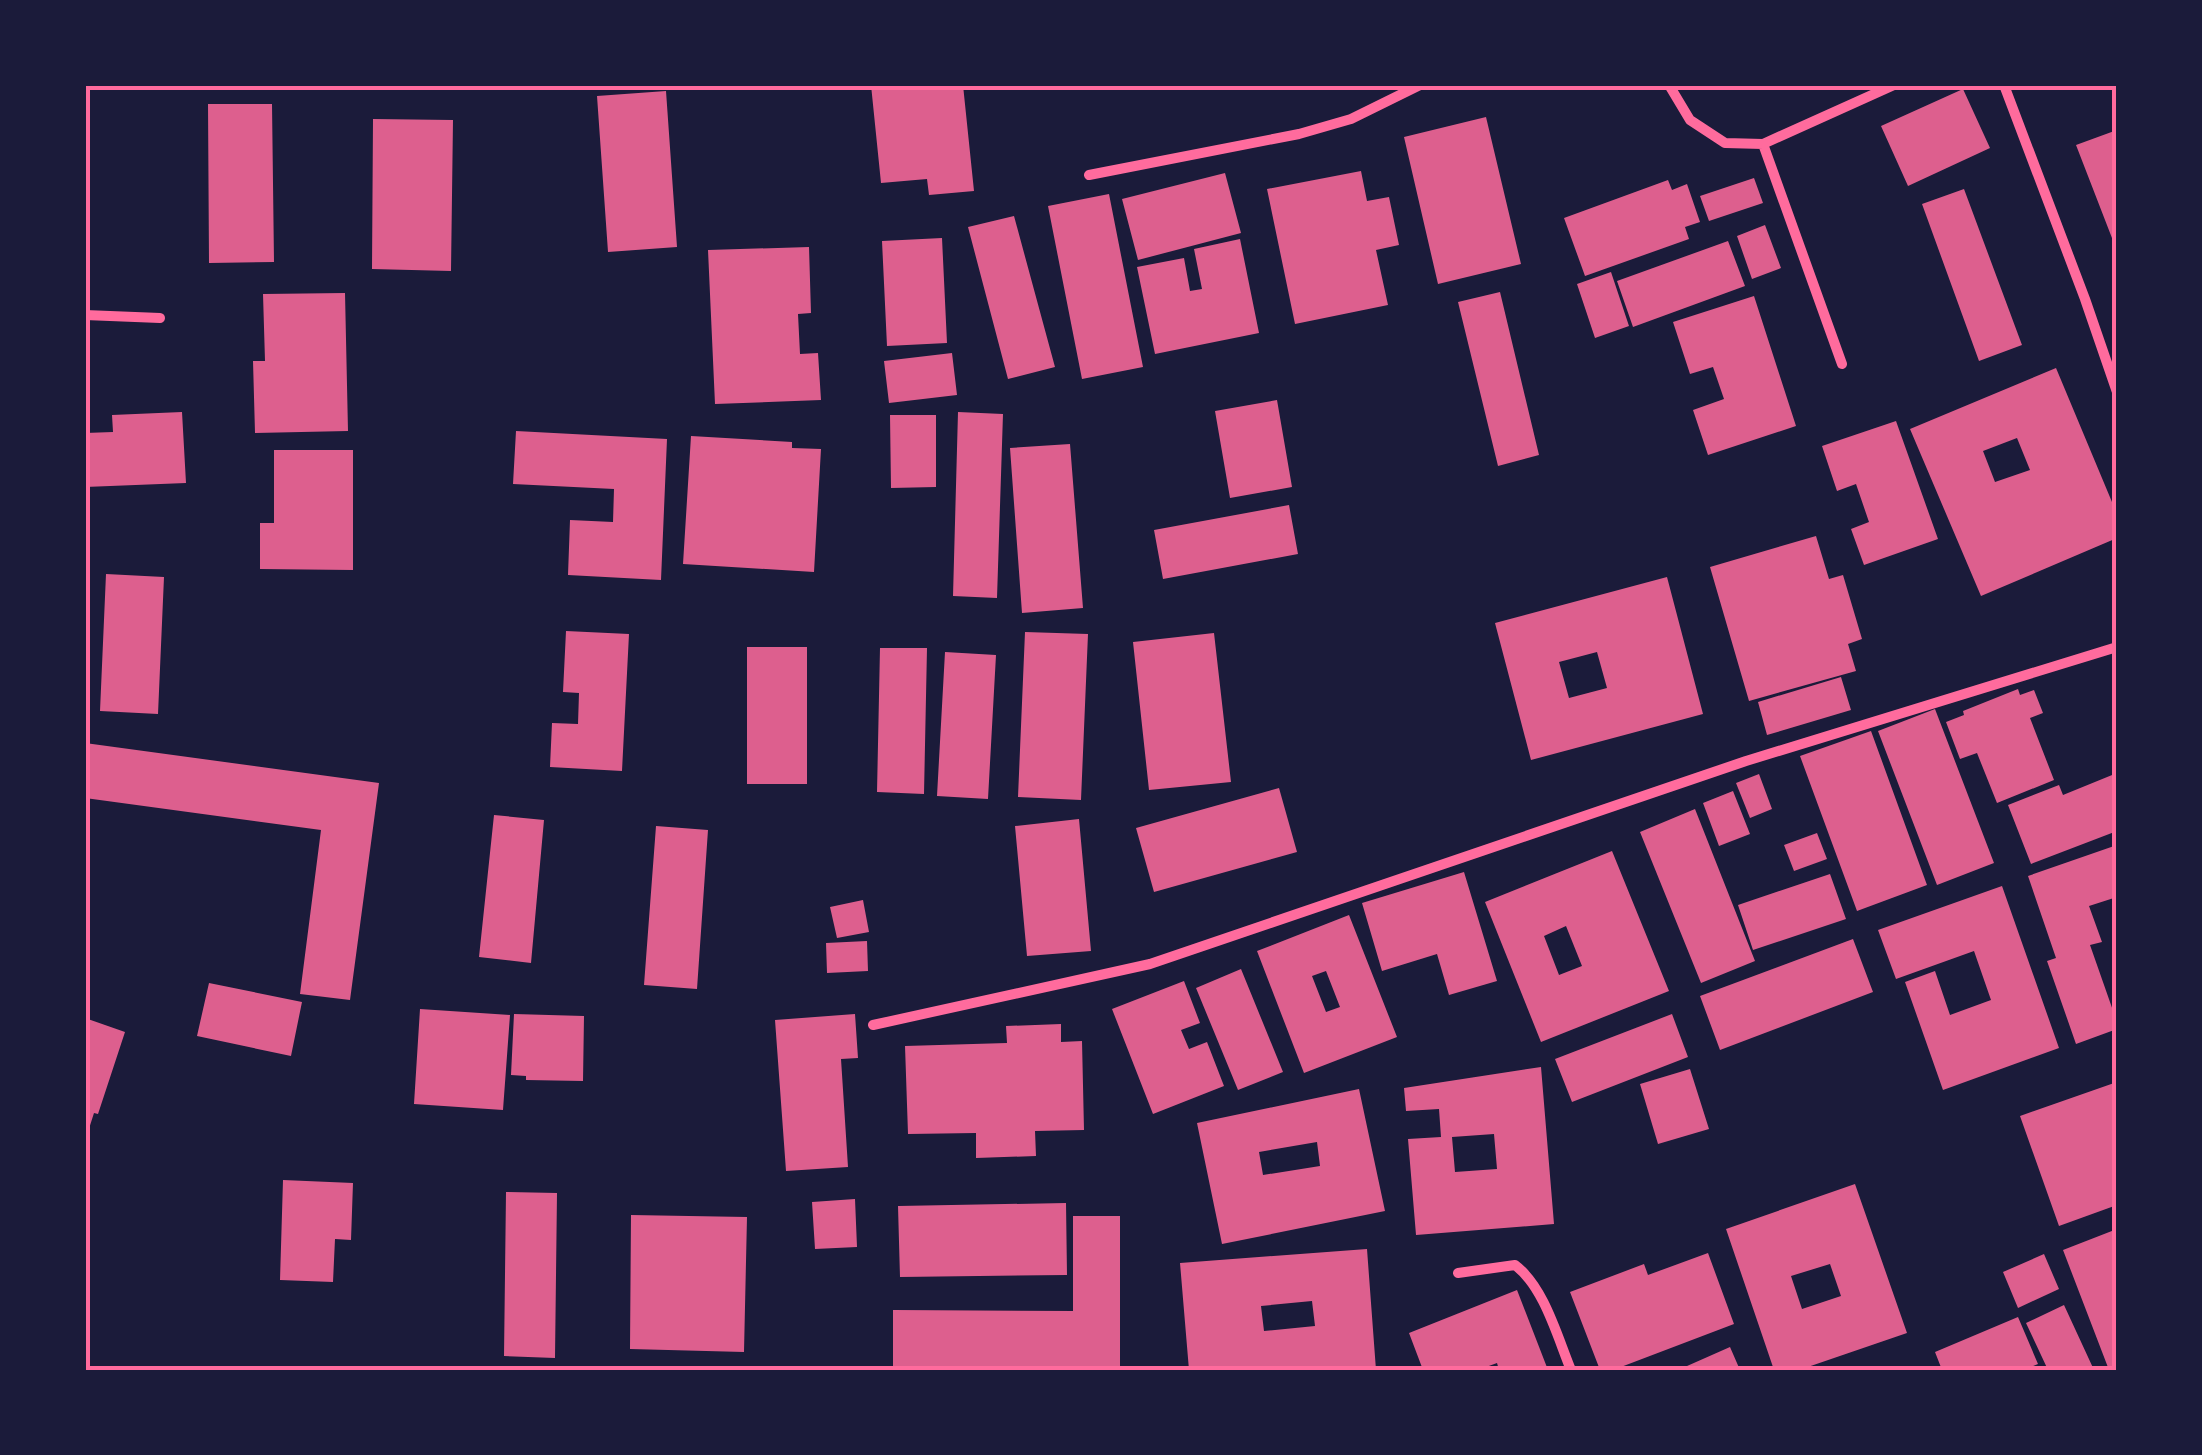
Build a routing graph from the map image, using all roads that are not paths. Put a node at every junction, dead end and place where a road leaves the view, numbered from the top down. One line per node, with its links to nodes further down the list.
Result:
1 (1420, 85): 6 (street)
2 (1669, 85): 5 (street)
3 (1894, 85): 5 (street)
4 (2004, 85): 10 (street)
5 (1763, 144): 9 (street)
6 (1089, 175)
7 (85, 315): 8 (street)
8 (160, 318)
9 (1842, 364)
10 (2117, 392)
11 (2117, 646): 12 (street)
12 (874, 1025)
13 (1458, 1274): 14 (street)
14 (1571, 1370)

